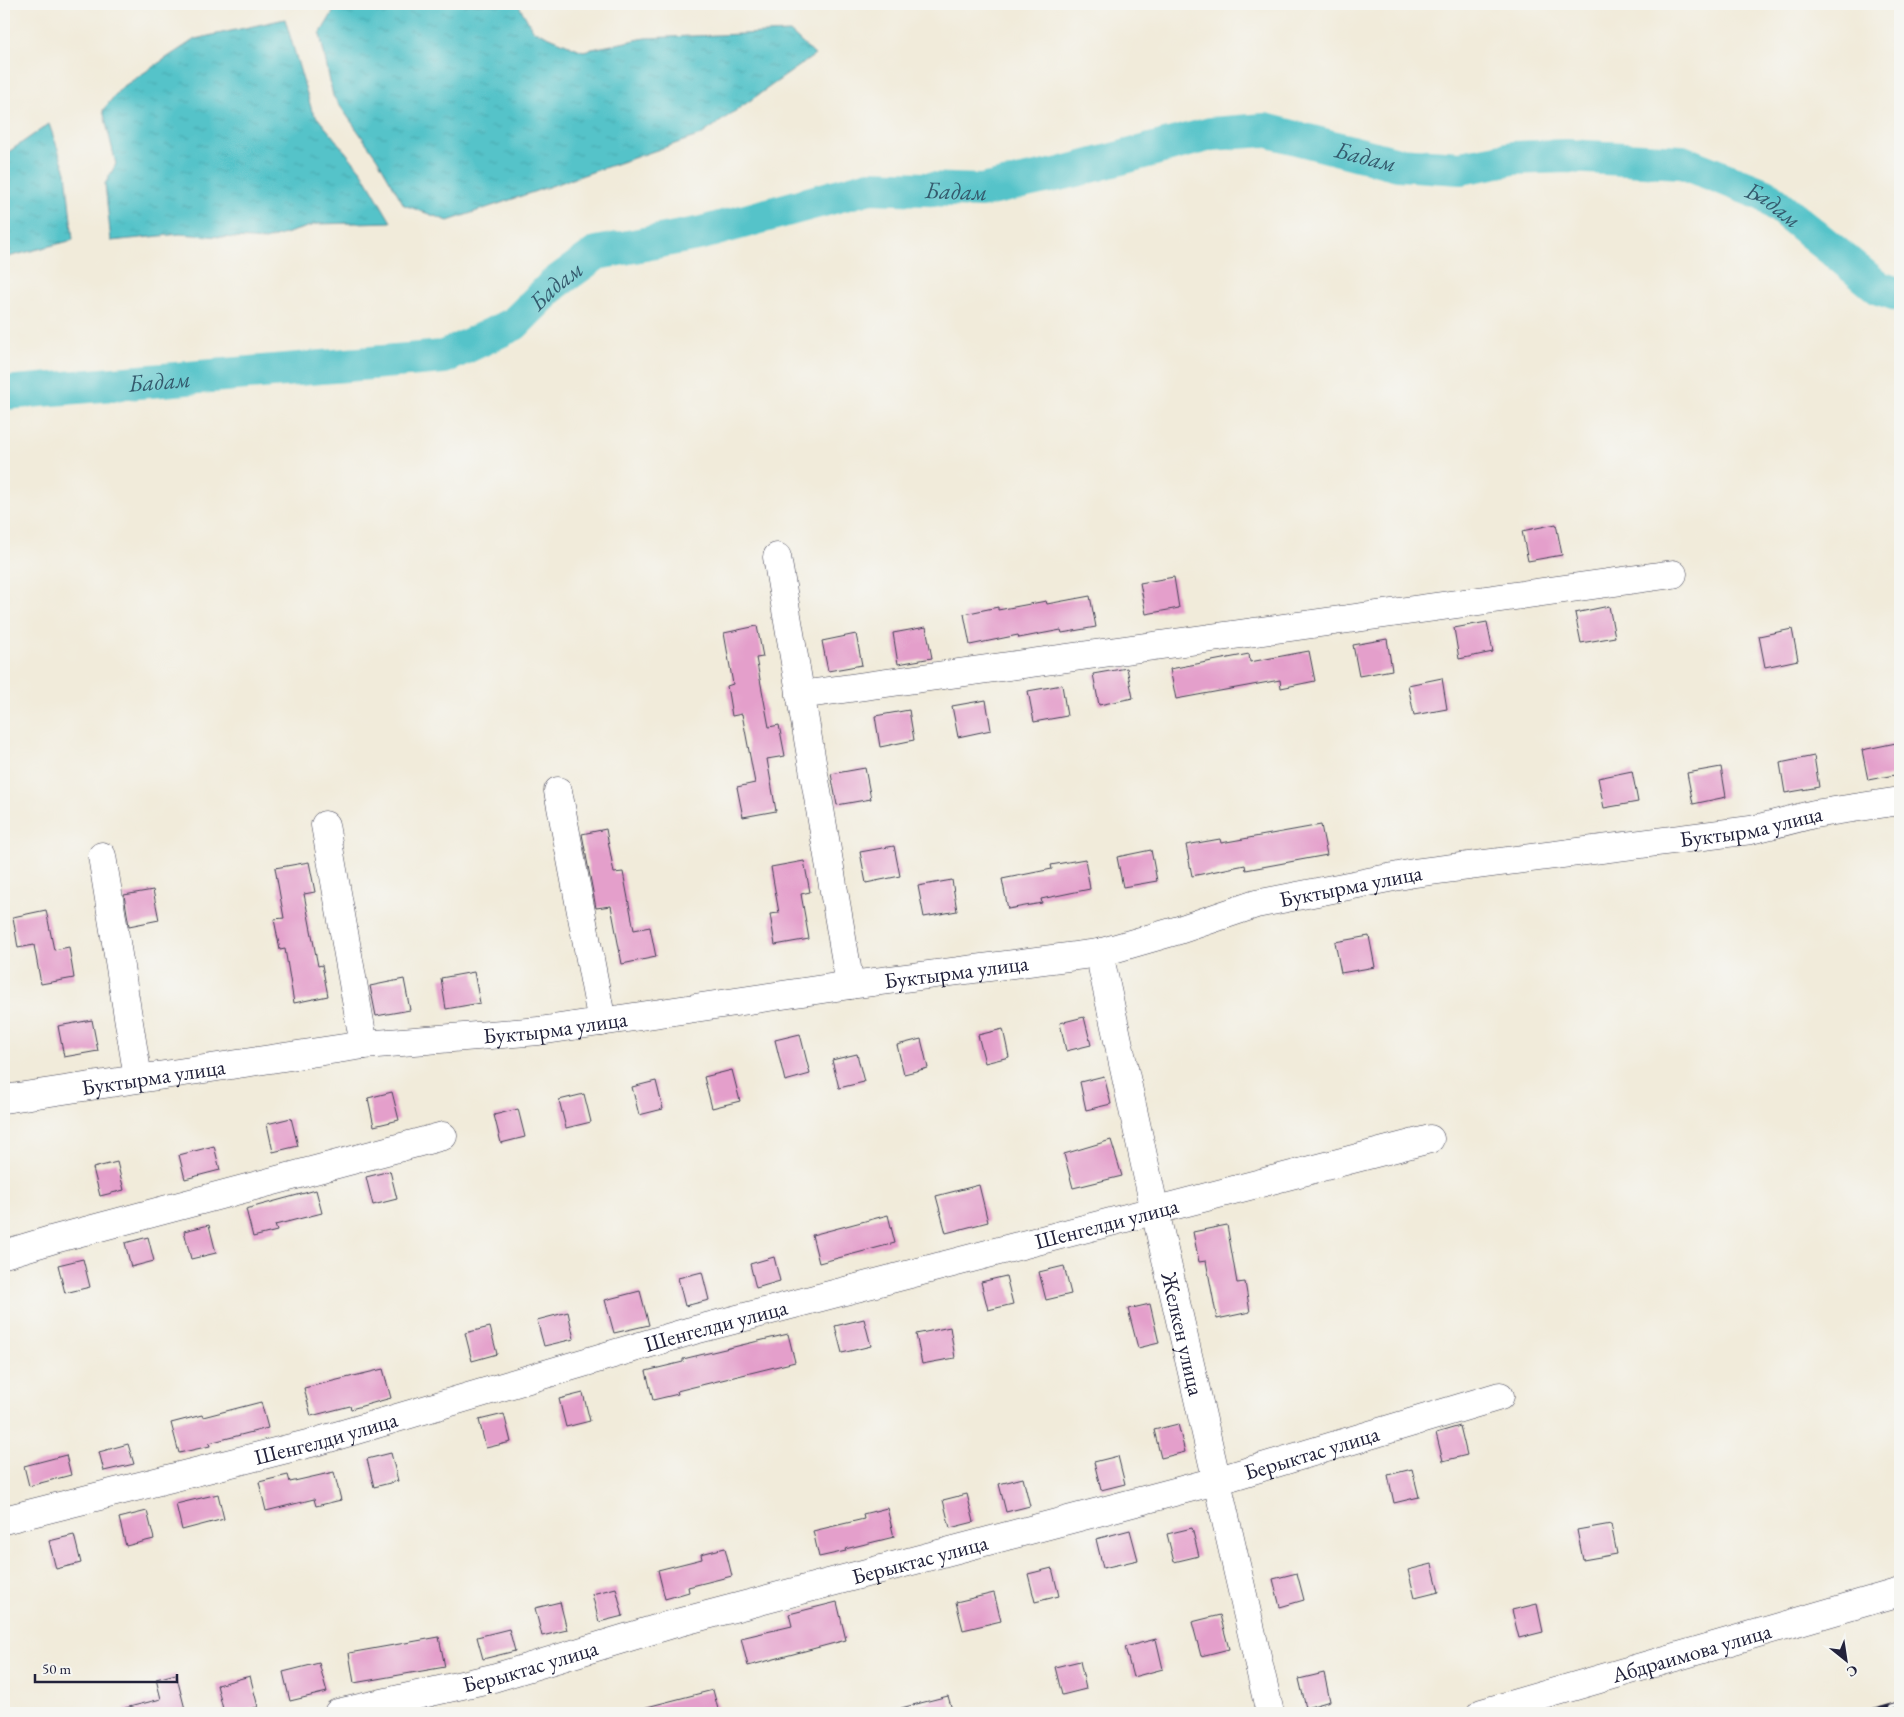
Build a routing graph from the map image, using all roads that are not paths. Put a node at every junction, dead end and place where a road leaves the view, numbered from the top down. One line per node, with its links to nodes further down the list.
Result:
1 (777, 557): 3 (street)
2 (1673, 574): 3 (street)
3 (800, 694): 9 (street)
4 (558, 791): 10 (street)
5 (1900, 801): 8 (street, Буктырма улица)
6 (325, 825): 11 (street)
7 (102, 856): 12 (street)
8 (1099, 953): 9 (street, Буктырма улица); 16 (street, Желкен улица)
9 (850, 985): 10 (street, Буктырма улица)
10 (602, 1022): 11 (street, Буктырма улица)
11 (364, 1045): 12 (street, Буктырма улица)
12 (138, 1078): 13 (street, Буктырма улица)
13 (5, 1093)
14 (443, 1136): 17 (street)
15 (1430, 1139): 16 (street, Шенгелди улица)
16 (1155, 1211): 19 (street, Желкен улица); 20 (street, Шенгелди улица)
17 (4, 1254)
18 (1500, 1396): 19 (street, Берыктас улица)
19 (1216, 1481): 22 (street, Берыктас улица); 23 (street, Желкен улица)
20 (4, 1520)
21 (1900, 1592): 24 (street, Абдраимова улица)
22 (338, 1713)
23 (1270, 1713)
24 (1482, 1713)

